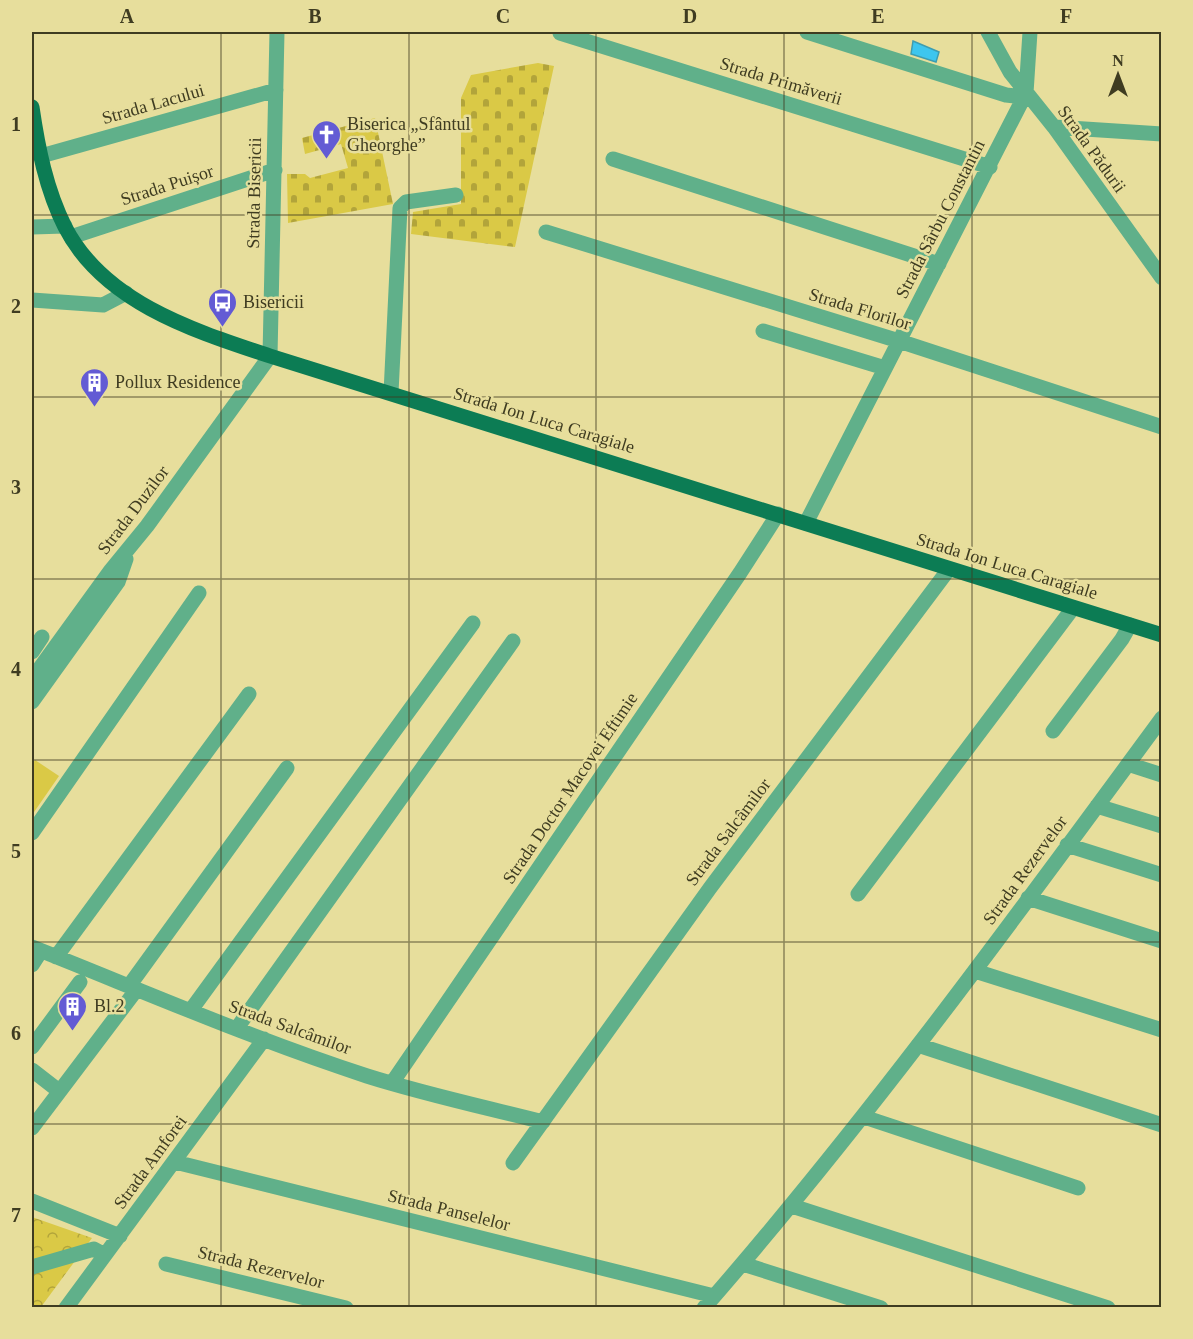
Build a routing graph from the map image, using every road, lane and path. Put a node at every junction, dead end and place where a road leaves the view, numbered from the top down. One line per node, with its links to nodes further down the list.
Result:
1 (277, 32): 6 (street, Strada Bisericii)
2 (807, 32): 7 (street)
3 (988, 32): 7 (street, Strada Pădurii)
4 (1030, 32): 7 (street)
5 (560, 33): 13 (street, Strada Primăverii)
6 (276, 90): 11 (street, Strada Lacului); 14 (street, Strada Bisericii)
7 (1026, 93): 9 (street, Strada Pădurii); 13 (street, Strada Sârbu Constantin)
8 (32, 107): 11 (main road, Strada Ion Luca Caragiale)
9 (1054, 127): 10 (street); 20 (street, Strada Pădurii)
10 (1161, 134)
11 (40, 156): 17 (main road, Strada Ion Luca Caragiale)
12 (613, 159): 19 (street)
13 (990, 167): 19 (street, Strada Sârbu Constantin)
14 (275, 171): 17 (street, Strada Puișor); 25 (street, Strada Bisericii)
15 (456, 195): 27 (street)
16 (32, 227): 17 (street, Strada Puișor)
17 (68, 232): 21 (main road, Strada Ion Luca Caragiale)
18 (546, 232): 24 (street, Strada Florilor)
19 (939, 264): 24 (street, Strada Sârbu Constantin)
20 (1161, 278)
21 (126, 293): 22 (street); 25 (main road, Strada Ion Luca Caragiale)
22 (32, 300)
23 (764, 331): 26 (street)
24 (899, 341): 26 (street, Strada Sârbu Constantin); 28 (street, Strada Florilor)
25 (268, 360): 27 (main road, Strada Ion Luca Caragiale); 31 (street, Strada Duzilor)
26 (885, 368): 30 (street, Strada Sârbu Constantin)
27 (391, 393): 29 (main road, Strada Ion Luca Caragiale)
28 (1161, 428)
29 (778, 514): 30 (main road, Strada Ion Luca Caragiale); 70 (street, Strada Doctor Macovei Eftimie)
30 (806, 523): 32 (main road, Strada Ion Luca Caragiale)
31 (132, 546): 41 (street, Strada Duzilor); 43 (street)
32 (949, 569): 34 (main road, Strada Ion Luca Caragiale); 73 (street, Strada Salcâmilor)
33 (199, 593): 51 (street)
34 (1074, 608): 36 (main road, Strada Ion Luca Caragiale); 54 (street)
35 (473, 623): 63 (street)
36 (1130, 625): 37 (main road, Strada Ion Luca Caragiale); 45 (street)
37 (1161, 634)
38 (42, 637): 40 (street)
39 (513, 641): 64 (street)
40 (32, 652)
41 (32, 679)
42 (249, 694): 58 (street)
43 (32, 702)
44 (1161, 718): 46 (street, Strada Rezervelor)
45 (1053, 731)
46 (1128, 764): 48 (street); 49 (street, Strada Rezervelor)
47 (287, 768): 62 (street)
48 (1161, 775)
49 (1097, 806): 50 (street); 52 (street, Strada Rezervelor)
50 (1161, 826)
51 (32, 833)
52 (1067, 845): 53 (street); 55 (street, Strada Rezervelor)
53 (1161, 875)
54 (858, 894)
55 (1028, 898): 56 (street); 60 (street, Strada Rezervelor)
56 (1161, 941)
57 (36, 949): 58 (street, Strada Salcâmilor); 59 (street)
58 (56, 957): 62 (street, Strada Salcâmilor)
59 (32, 965)
60 (975, 971): 65 (street); 67 (street, Strada Rezervelor)
61 (80, 982): 68 (street)
62 (133, 987): 63 (street, Strada Salcâmilor); 71 (street)
63 (191, 1010): 64 (street, Strada Salcâmilor)
64 (237, 1028): 66 (street, Strada Salcâmilor)
65 (1161, 1030)
66 (264, 1039): 70 (street, Strada Salcâmilor); 76 (street, Strada Amforei)
67 (918, 1045): 72 (street, Strada Rezervelor); 74 (street)
68 (32, 1047)
69 (32, 1070): 71 (street)
70 (392, 1083): 73 (street, Strada Salcâmilor)
71 (59, 1091): 75 (street)
72 (864, 1117): 78 (street); 80 (street, Strada Rezervelor)
73 (543, 1122): 77 (street, Strada Salcâmilor)
74 (1161, 1125)
75 (32, 1128)
76 (175, 1162): 81 (street, Strada Amforei); 86 (street, Strada Panselelor)
77 (513, 1163)
78 (1078, 1188)
79 (32, 1201): 81 (street)
80 (792, 1206): 84 (street, Strada Rezervelor); 90 (street)
81 (120, 1236): 82 (street, Strada Amforei)
82 (105, 1255): 85 (street); 87 (street, Strada Amforei)
83 (166, 1264): 88 (street, Strada Rezervelor)
84 (743, 1264): 86 (street, Strada Rezervelor); 89 (street)
85 (32, 1267)
86 (709, 1302)
87 (66, 1308)
88 (346, 1308)
89 (881, 1308)
90 (1108, 1308)

